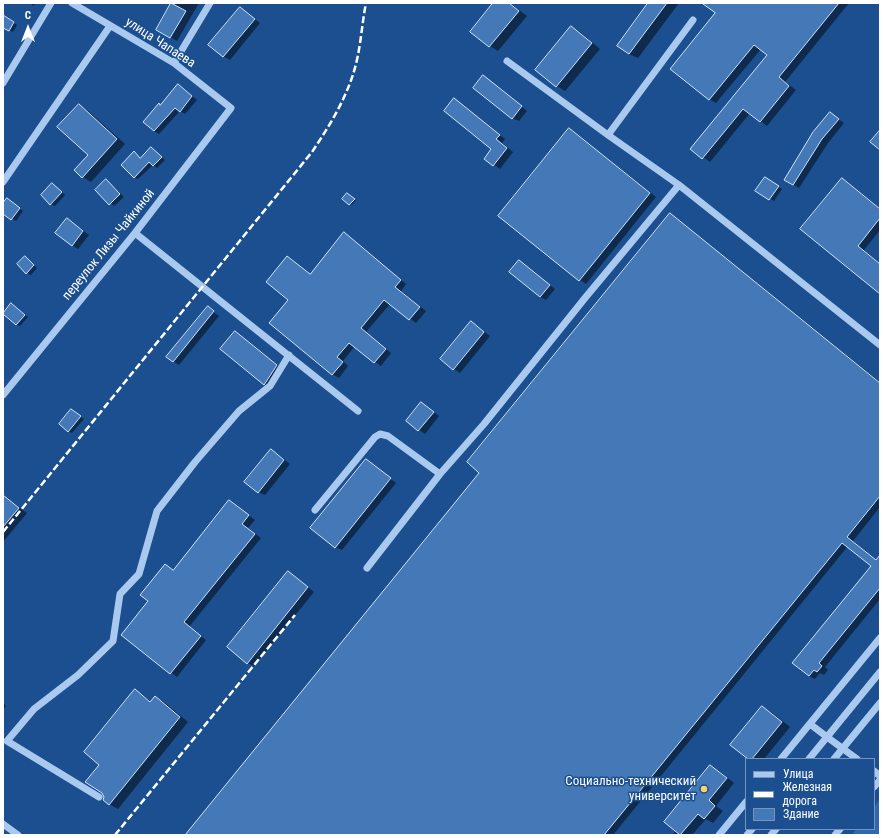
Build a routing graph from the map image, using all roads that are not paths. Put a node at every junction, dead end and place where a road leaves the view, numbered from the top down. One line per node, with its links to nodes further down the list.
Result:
1 (51, 3): 8 (street)
2 (72, 3): 5 (street, улица Чапаева)
3 (210, 3): 7 (street)
4 (694, 20): 10 (street)
5 (110, 26): 7 (street, улица Чапаева); 11 (street)
6 (507, 61): 10 (street)
7 (174, 63): 9 (street, улица Чапаева)
8 (3, 83)
9 (231, 108): 13 (street, переулок Лизы Чайкиной)
10 (608, 135): 12 (street)
11 (3, 182)
12 (679, 186): 14 (street); 18 (street)
13 (135, 233): 15 (street); 16 (street, переулок Лизы Чайкиной)
14 (880, 345)
15 (289, 355): 17 (street); 31 (street)
16 (3, 395)
17 (358, 411)
18 (440, 474): 19 (street); 20 (street)
19 (315, 510)
20 (367, 568)
21 (880, 638): 24 (street)
22 (880, 672): 25 (street)
23 (880, 703): 26 (street)
24 (810, 724): 25 (street); 27 (street)
25 (827, 737): 26 (street); 28 (street)
26 (843, 748): 29 (street); 30 (street)
27 (782, 758)
28 (810, 758)
29 (835, 758)
30 (857, 758)
31 (99, 797)
32 (745, 803): 35 (street)
33 (3, 824): 34 (street)
34 (18, 835)
35 (720, 835)

